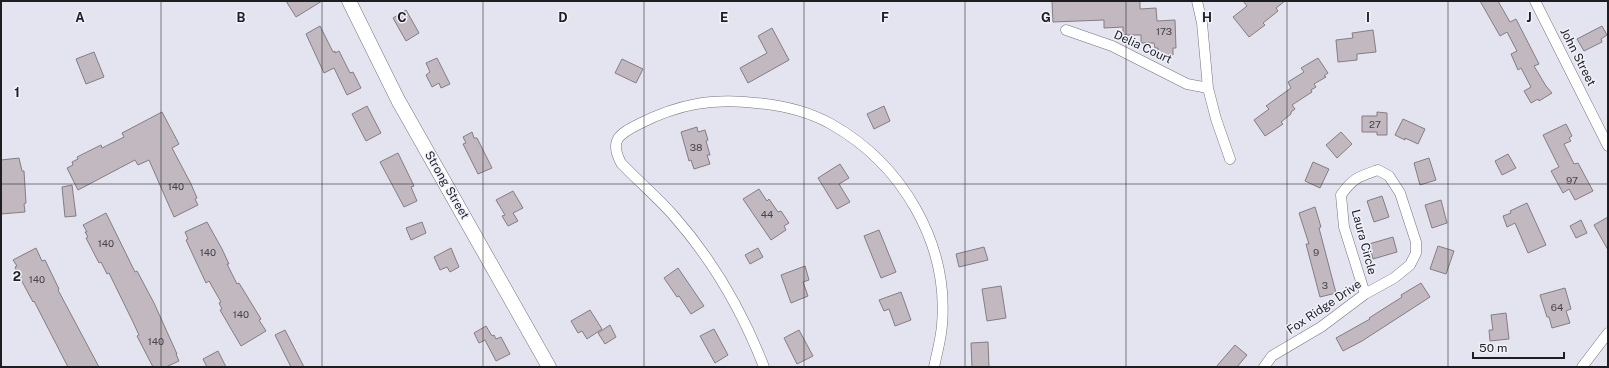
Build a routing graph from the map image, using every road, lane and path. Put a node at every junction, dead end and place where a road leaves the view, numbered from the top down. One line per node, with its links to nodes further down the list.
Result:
1 (349, 1): 11 (street, Strong Street)
2 (1197, 1): 5 (street)
3 (1535, 1): 6 (street, John Street)
4 (1066, 30): 5 (street, Delia Court)
5 (1208, 88): 7 (street)
6 (1608, 146)
7 (1230, 159)
8 (1416, 254): 9 (street, Fox Ridge Drive); 9 (street, Laura Circle)
9 (1365, 294): 14 (street, Fox Ridge Drive)
10 (1608, 333): 15 (street)
11 (549, 367)
12 (764, 367): 13 (street)
13 (934, 367)
14 (1264, 367)
15 (1582, 367)

